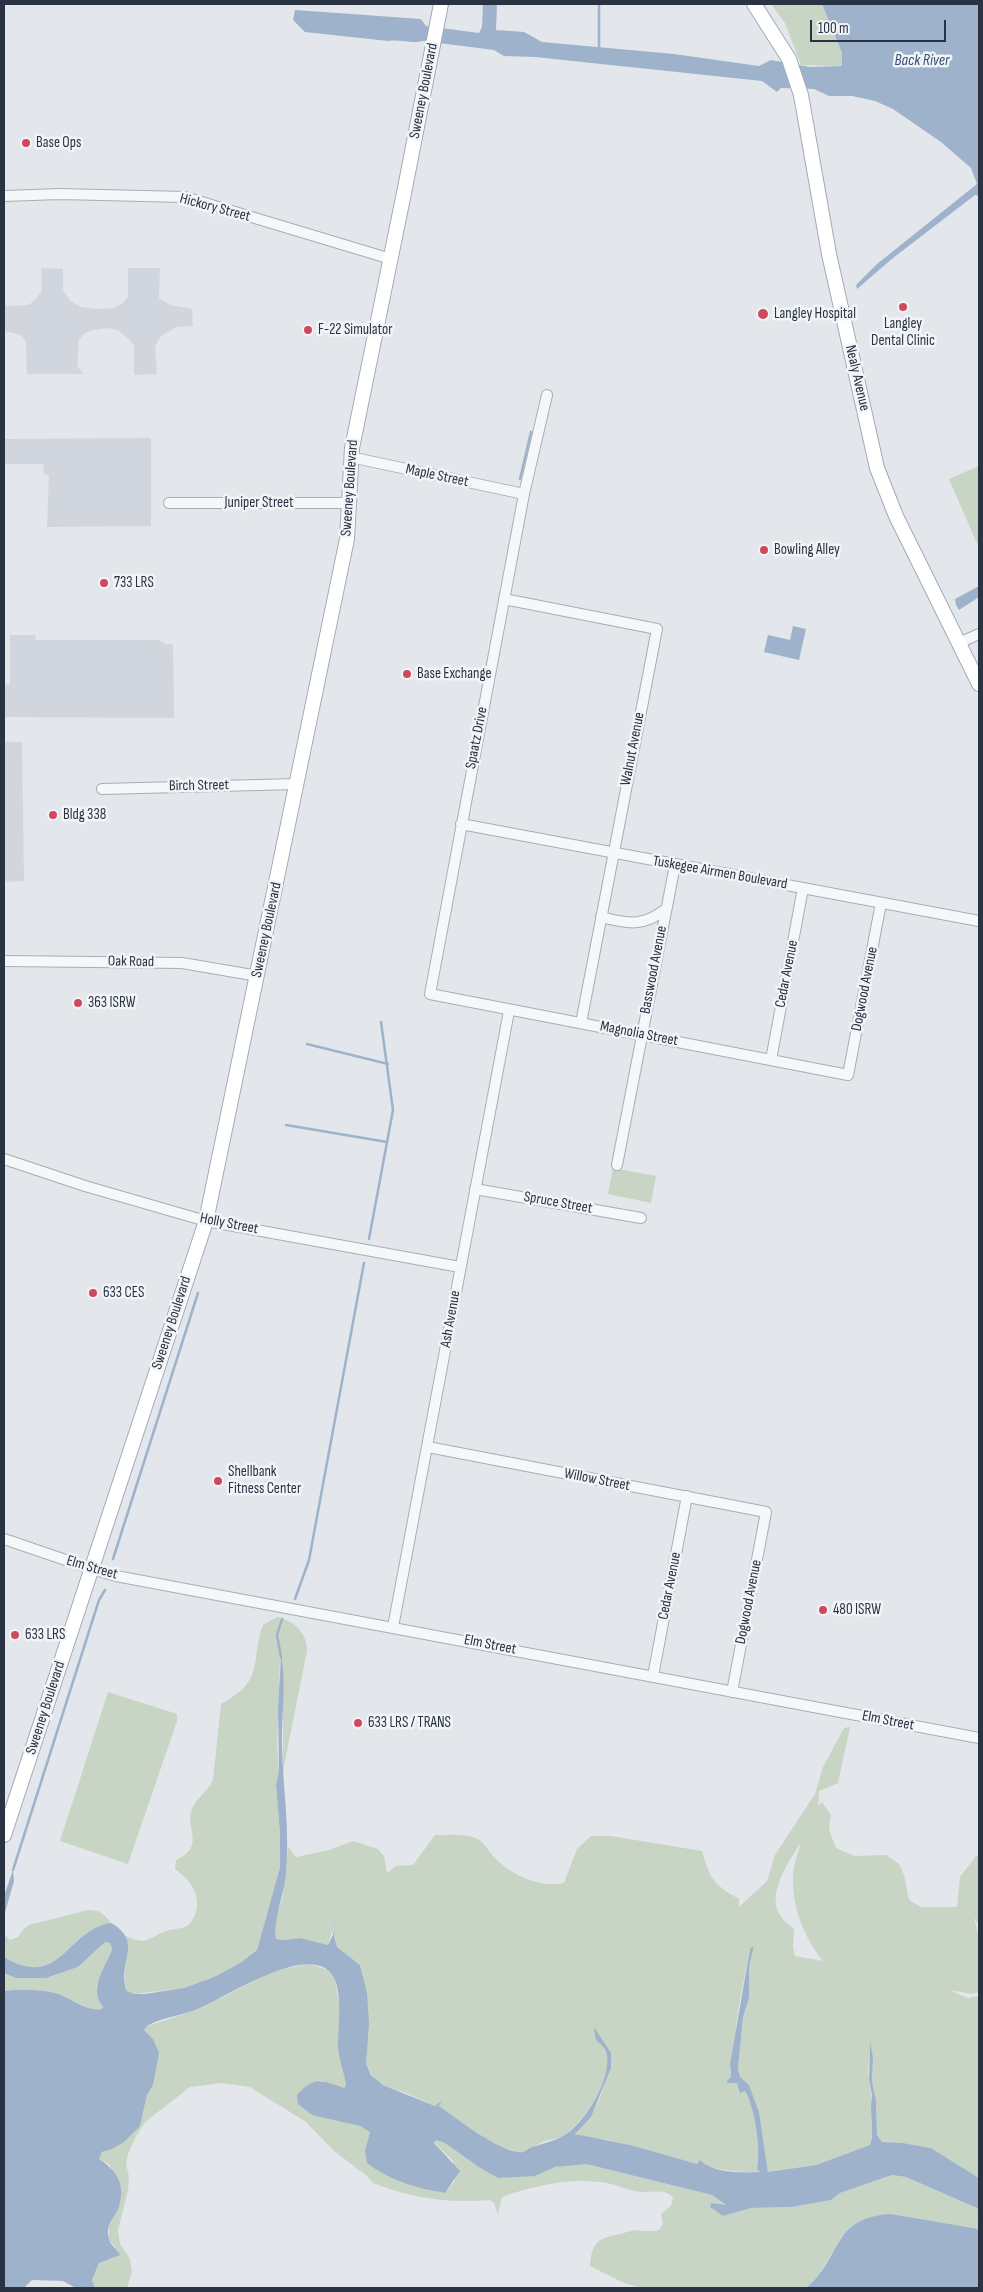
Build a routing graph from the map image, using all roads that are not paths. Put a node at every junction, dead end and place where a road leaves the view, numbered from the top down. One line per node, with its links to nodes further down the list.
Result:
1 (441, 4): 4 (main road, Sweeney Boulevard)
2 (754, 4): 12 (main road, Nealy Avenue)
3 (4, 196): 4 (street, Hickory Street)
4 (391, 259): 6 (main road, Sweeney Boulevard)
5 (547, 395): 7 (street, Spaatz Drive)
6 (350, 457): 7 (street, Maple Street); 8 (main road, Sweeney Boulevard)
7 (524, 494): 10 (street, Spaatz Drive)
8 (349, 502): 9 (street, Juniper Street); 14 (main road, Sweeney Boulevard)
9 (169, 503)
10 (504, 599): 16 (street, Spaatz Drive); 17 (street, Walnut Avenue)
11 (979, 634): 12 (street)
12 (959, 643): 13 (main road, Nealy Avenue)
13 (979, 684)
14 (297, 784): 15 (street, Birch Street); 25 (main road, Sweeney Boulevard)
15 (102, 789)
16 (461, 824): 17 (street, Tuskegee Airmen Boulevard); 26 (street, Spaatz Drive)
17 (613, 853): 18 (street, Tuskegee Airmen Boulevard); 22 (street, Walnut Avenue)
18 (675, 865): 19 (street, Tuskegee Airmen Boulevard); 21 (street, Basswood Avenue)
19 (804, 888): 20 (street, Tuskegee Airmen Boulevard); 30 (street, Cedar Avenue)
20 (881, 903): 23 (street, Tuskegee Airmen Boulevard); 31 (street, Dogwood Avenue)
21 (666, 909): 22 (street); 29 (street, Basswood Avenue)
22 (601, 917): 28 (street, Walnut Avenue)
23 (979, 921)
24 (4, 961): 25 (street, Oak Road)
25 (258, 976): 36 (main road, Sweeney Boulevard)
26 (430, 994): 27 (street, Magnolia Street)
27 (509, 1011): 28 (street, Magnolia Street); 34 (street, Ash Avenue)
28 (581, 1023): 29 (street, Magnolia Street)
29 (642, 1034): 30 (street, Magnolia Street); 33 (street, Basswood Avenue)
30 (771, 1060): 31 (street, Magnolia Street)
31 (848, 1074)
32 (4, 1159): 36 (street, Holly Street)
33 (617, 1164)
34 (475, 1189): 35 (street, Spruce Street); 37 (street, Ash Avenue)
35 (641, 1218)
36 (206, 1221): 37 (street, Holly Street); 42 (main road, Sweeney Boulevard)
37 (460, 1267): 38 (street, Ash Avenue)
38 (428, 1447): 39 (street, Willow Street); 43 (street, Ash Avenue)
39 (687, 1496): 40 (street, Willow Street); 44 (street, Cedar Avenue)
40 (766, 1512): 45 (street, Dogwood Avenue)
41 (4, 1539): 42 (street, Elm Street)
42 (92, 1570): 43 (street, Elm Street); 47 (main road, Sweeney Boulevard)
43 (394, 1626): 44 (street, Elm Street)
44 (653, 1676): 45 (street, Elm Street)
45 (732, 1692): 46 (street, Elm Street)
46 (979, 1738)
47 (4, 1835)

